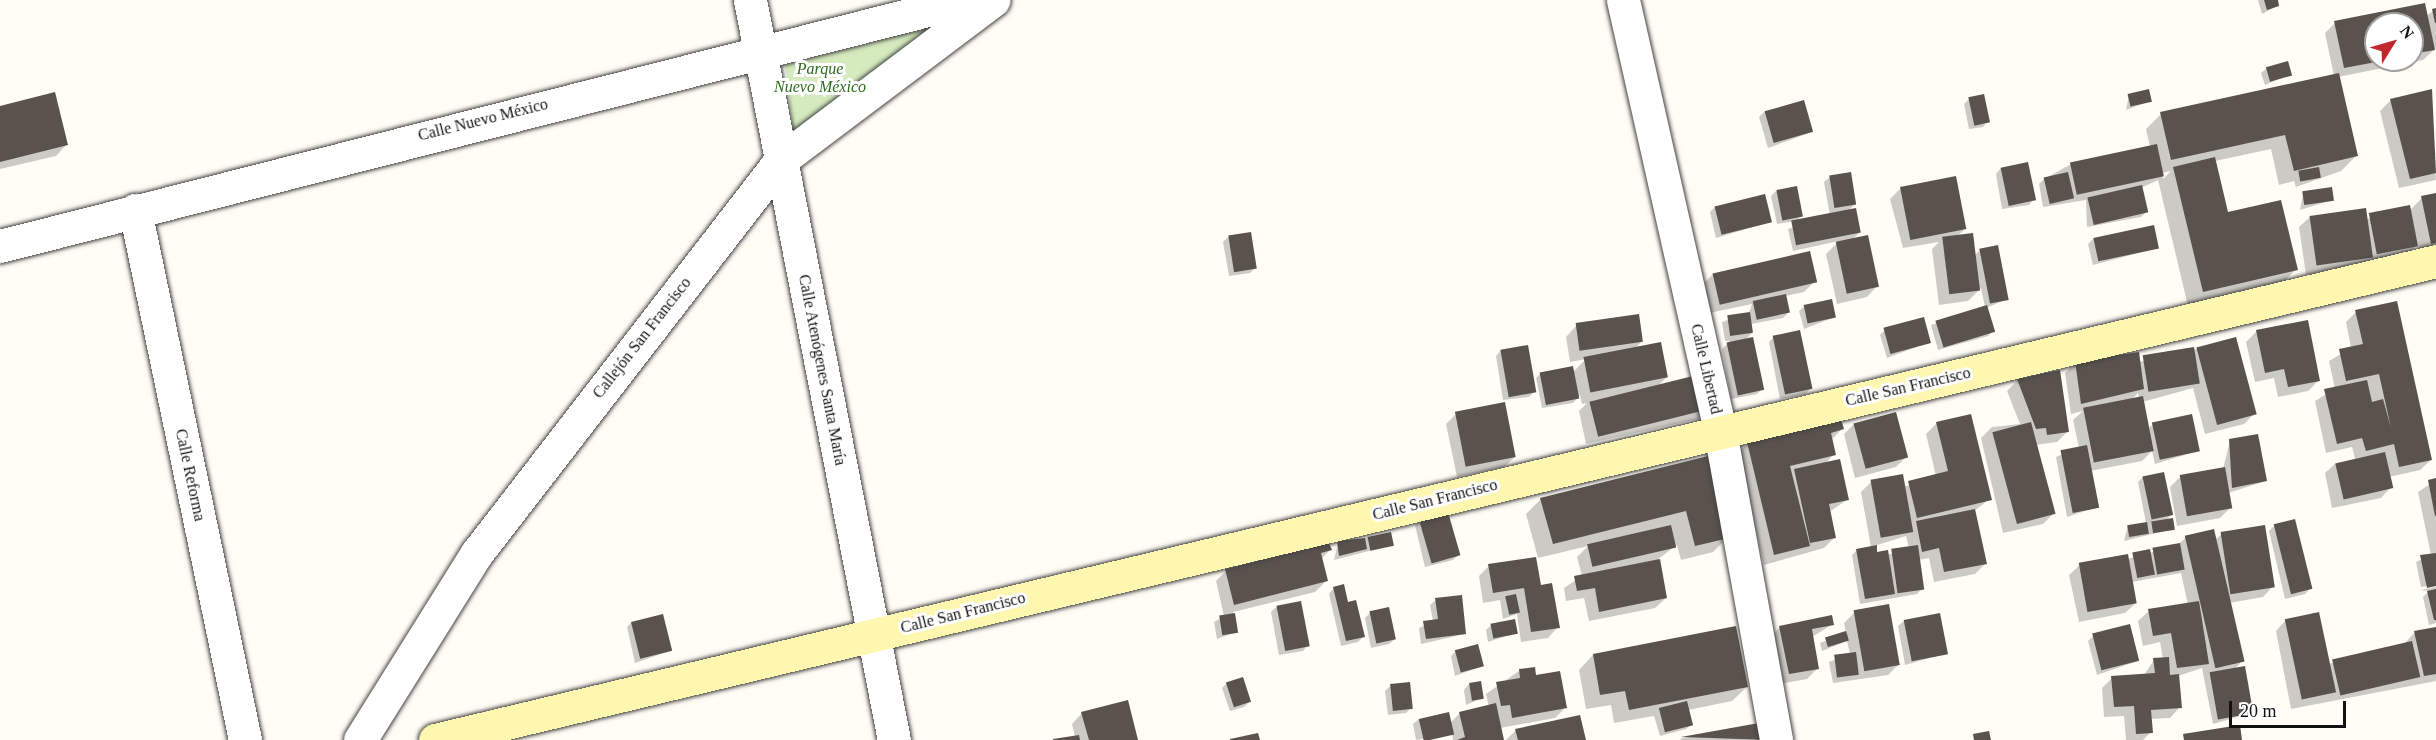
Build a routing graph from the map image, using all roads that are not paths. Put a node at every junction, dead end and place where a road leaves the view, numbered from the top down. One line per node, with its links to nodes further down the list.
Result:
1 (750, 0): 5 (street, Calle Atenógenes Santa María)
2 (967, 0): 5 (street, Calle Nuevo México)
3 (993, 0): 6 (street, Callejón San Francisco)
4 (1623, 0): 10 (street, Calle Libertad)
5 (760, 49): 6 (street, Calle Atenógenes Santa María); 7 (street, Calle Nuevo México)
6 (781, 160): 11 (street, Calle Atenógenes Santa María); 13 (street, Callejón San Francisco)
7 (135, 210): 8 (street, Calle Nuevo México); 12 (street, Calle Reforma)
8 (0, 246)
9 (2436, 261): 10 (street, Calle San Francisco)
10 (1720, 431): 11 (street, Calle San Francisco); 16 (street, Calle Libertad)
11 (874, 635): 14 (street, Calle San Francisco); 15 (street, Calle Atenógenes Santa María)
12 (245, 740)
13 (360, 740)
14 (435, 740)
15 (894, 740)
16 (1776, 740)

